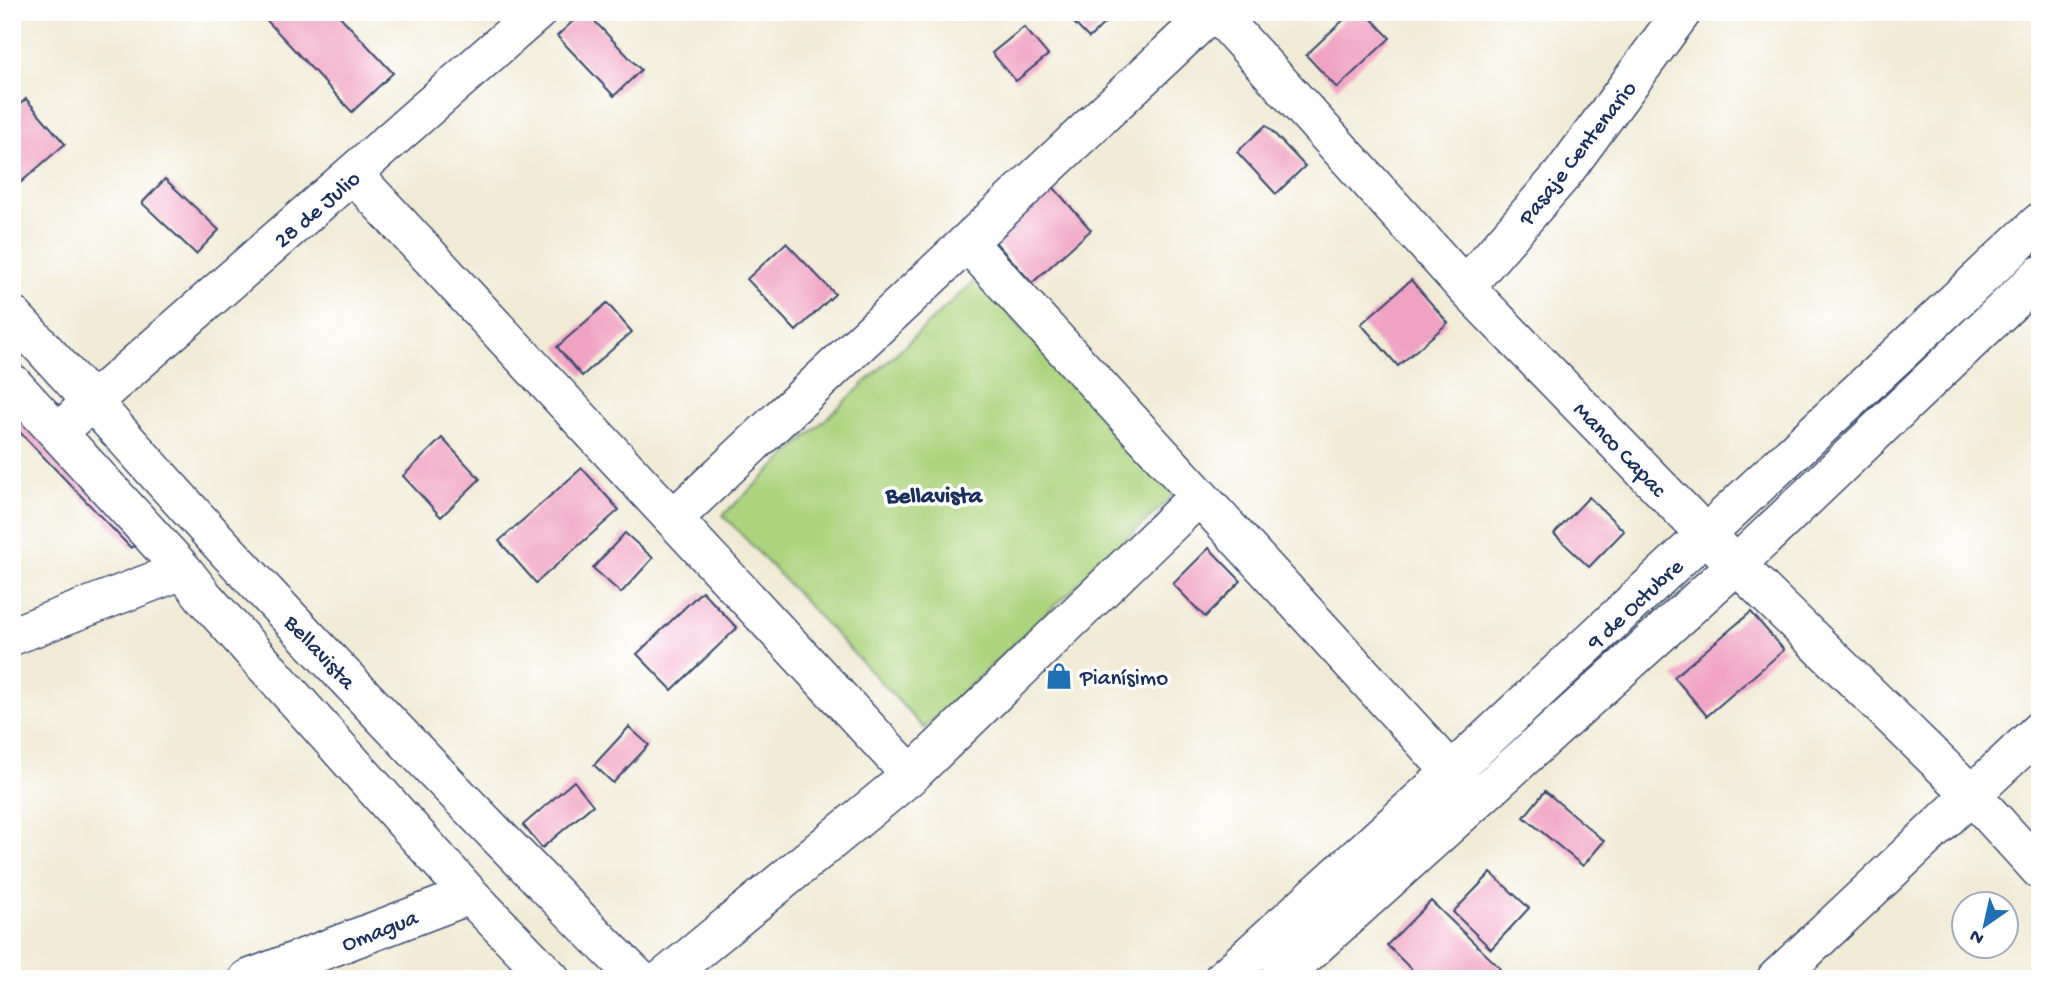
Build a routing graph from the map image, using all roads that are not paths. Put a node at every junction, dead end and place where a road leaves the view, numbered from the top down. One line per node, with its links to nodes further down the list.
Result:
1 (537, 12): 4 (street, 28 de Julio)
2 (1214, 12): 6 (street); 8 (street, Manco Capac)
3 (1682, 12): 8 (street, Pasaje Centenario)
4 (354, 175): 11 (street, 28 de Julio); 14 (street)
5 (2040, 222): 15 (street, 9 de Octubre)
6 (967, 242): 13 (street); 14 (street)
7 (2040, 275): 16 (street, 9 de Octubre)
8 (1465, 287): 15 (street, Manco Capac)
9 (12, 315): 11 (street, Bellavista)
10 (12, 383): 12 (street)
11 (93, 401): 12 (street, 28 de Julio); 28 (street, Bellavista)
12 (59, 432): 17 (street)
13 (1199, 496): 20 (street); 21 (street)
14 (674, 518): 21 (street)
15 (1706, 535): 16 (street, Manco Capac); 20 (street, 9 de Octubre)
16 (1736, 565): 22 (street, Manco Capac); 23 (street, 9 de Octubre)
17 (183, 570): 18 (street); 25 (street)
18 (12, 636)
19 (2040, 730): 22 (street)
20 (1451, 772): 23 (street); 30 (street, 9 de Octubre)
21 (911, 775): 29 (street)
22 (1971, 794): 24 (street, Manco Capac); 32 (street)
23 (1476, 800): 31 (street, 9 de Octubre)
24 (2040, 870)
25 (470, 895): 26 (street, Omagua); 27 (street)
26 (248, 979)
27 (551, 979)
28 (639, 979)
29 (663, 979)
30 (1223, 979)
31 (1279, 979)
32 (1776, 979)

